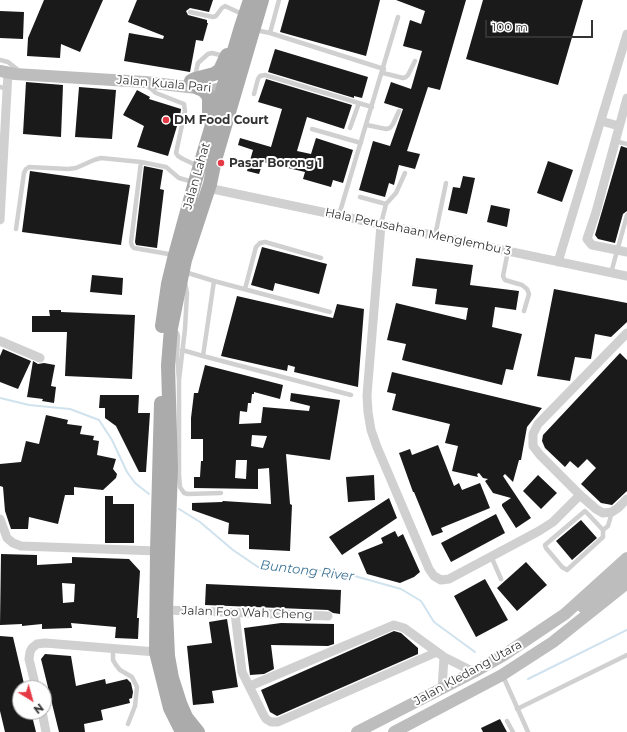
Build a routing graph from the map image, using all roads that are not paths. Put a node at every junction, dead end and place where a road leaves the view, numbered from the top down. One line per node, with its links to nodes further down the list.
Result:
1 (279, 0): 6 (lane)
2 (251, 2): 3 (lane); 5 (main road); 8 (main road); 16 (main road)
3 (190, 12)
4 (398, 17): 12 (lane)
5 (253, 30): 6 (lane); 36 (main road)
6 (270, 33): 12 (lane)
7 (627, 34): 22 (street)
8 (226, 57): 14 (main road); 14 (lane, Jalan Kuala Pari)
9 (0, 60): 11 (lane)
10 (415, 60): 12 (lane)
11 (8, 71): 13 (main road, Jalan Kuala Pari); 14 (main road, Jalan Kuala Pari); 15 (street)
12 (383, 71): 20 (lane)
13 (145, 82): 14 (main road, Jalan Kuala Pari); 32 (lane)
14 (195, 83): 16 (main road, Jalan Kuala Pari); 27 (main road)
15 (3, 88): 37 (street)
16 (223, 88): 27 (main road, Jalan Lahat); 36 (main road)
17 (254, 94): 19 (lane)
18 (627, 98): 24 (street)
19 (359, 103): 20 (lane); 25 (lane)
20 (372, 106): 23 (lane)
21 (399, 111): 23 (lane)
22 (601, 120): 24 (street); 50 (street)
23 (367, 125): 29 (lane)
24 (619, 126): 28 (street)
25 (350, 128)
26 (312, 130): 29 (lane)
27 (209, 136): 32 (main road, Jalan Lahat)
28 (615, 141): 30 (lane); 46 (street)
29 (361, 143): 40 (lane)
30 (627, 144)
31 (141, 162): 34 (lane); 44 (lane); 48 (lane)
32 (200, 166): 34 (main road, Jalan Lahat)
33 (405, 173): 39 (lane)
34 (195, 182): 48 (main road, Jalan Lahat)
35 (446, 183): 45 (lane)
36 (208, 188): 40 (street, Hala Perusahaan Menglembu 3); 51 (main road)
37 (1, 195): 42 (street)
38 (360, 197): 39 (lane)
39 (386, 204): 43 (lane)
40 (340, 215): 43 (street, Hala Perusahaan Menglembu 3)
41 (627, 215): 46 (lane)
42 (0, 220)
43 (381, 225): 45 (street, Hala Perusahaan Menglembu 3); 73 (street)
44 (16, 229)
45 (435, 236): 47 (street, Hala Perusahaan Menglembu 3)
46 (622, 251): 52 (lane)
47 (508, 252): 50 (street, Hala Perusahaan Menglembu 3); 56 (lane)
48 (175, 255): 72 (main road, Jalan Lahat)
49 (321, 258): 55 (lane)
50 (558, 262): 52 (street, Hala Perusahaan Menglembu 3)
51 (183, 272): 54 (lane); 59 (main road); 61 (lane)
52 (610, 273): 53 (street, Hala Perusahaan Menglembu 3)
53 (627, 276)
54 (214, 281): 55 (lane); 62 (lane)
55 (245, 289): 57 (lane)
56 (524, 311)
57 (330, 312)
58 (627, 334): 67 (street)
59 (170, 339): 64 (lane); 78 (main road)
60 (0, 341): 63 (street)
61 (182, 350): 62 (lane); 64 (lane)
62 (203, 356): 65 (lane)
63 (40, 358)
64 (179, 380): 66 (lane)
65 (351, 395)
66 (221, 493)
67 (580, 495): 69 (street); 73 (street)
68 (627, 499): 69 (street)
69 (612, 512): 71 (lane)
70 (0, 519): 72 (street)
71 (603, 530): 71 (lane)
72 (156, 551): 83 (main road, Jalan Lahat)
73 (491, 556): 76 (lane)
74 (627, 558): 81 (main road, Jalan Kledang Utara)
75 (627, 571): 81 (main road)
76 (501, 579)
77 (625, 586): 87 (main road, Jalan Kledang Utara)
78 (166, 610): 79 (street, Jalan Foo Wah Cheng); 97 (main road)
79 (234, 613): 80 (street, Jalan Foo Wah Cheng); 89 (street)
80 (328, 616)
81 (537, 633): 86 (main road, Jalan Kledang Utara)
82 (113, 648): 83 (street); 88 (street); 94 (lane)
83 (156, 652): 96 (main road, Jalan Lahat)
84 (440, 655): 86 (street); 89 (street); 89 (street); 90 (street)
85 (627, 655): 91 (lane)
86 (474, 672): 90 (main road, Jalan Kledang Utara)
87 (502, 675): 91 (lane); 99 (main road, Jalan Kledang Utara)
88 (34, 680)
89 (250, 686)
90 (442, 689): 98 (main road, Jalan Kledang Utara)
91 (517, 709): 101 (lane)
92 (44, 720): 95 (street)
93 (507, 721): 100 (lane)
94 (128, 724)
95 (46, 732)
96 (182, 732)
97 (198, 732)
98 (357, 732)
99 (394, 732)
100 (513, 732)
101 (528, 732)

